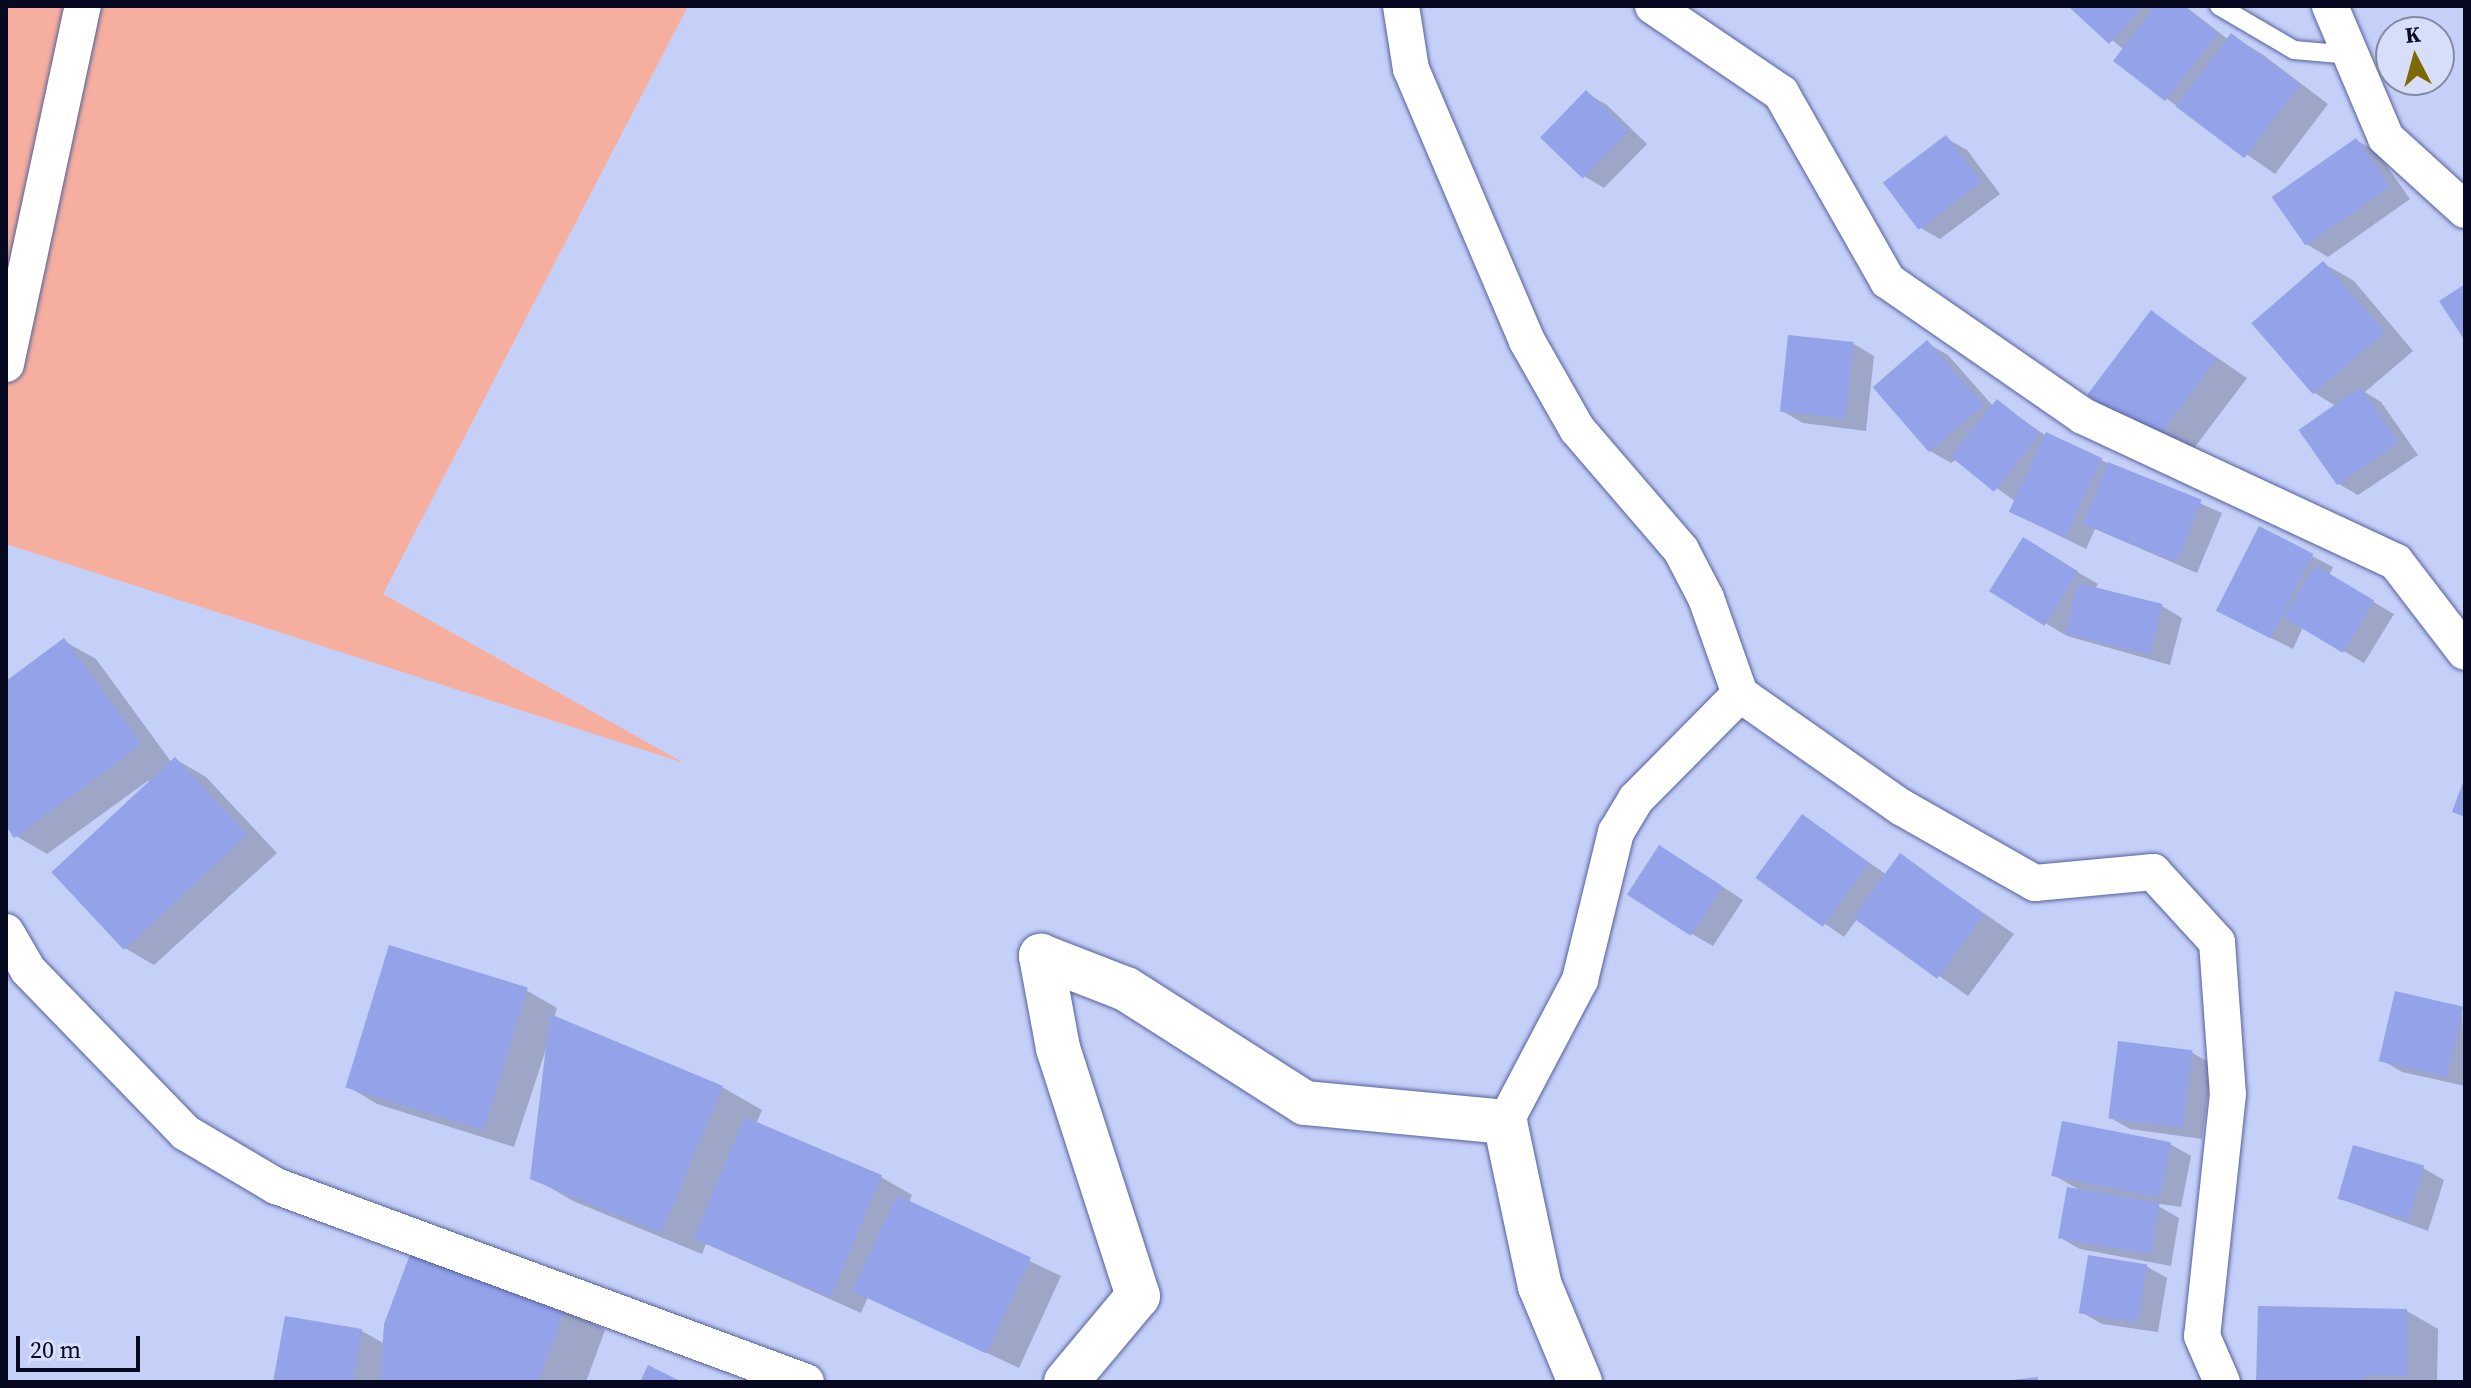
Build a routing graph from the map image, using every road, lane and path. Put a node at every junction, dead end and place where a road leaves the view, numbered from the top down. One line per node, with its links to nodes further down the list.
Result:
1 (83, 6): 8 (street)
2 (1401, 6): 10 (street)
3 (1653, 6): 9 (street)
4 (2219, 6): 6 (lane)
5 (2330, 6): 6 (street)
6 (2351, 55): 7 (street)
7 (2465, 210)
8 (6, 364)
9 (2465, 652)
10 (1740, 694): 12 (street); 16 (street)
11 (6, 932): 13 (street)
12 (1505, 1122): 14 (street); 15 (street)
13 (806, 1382)
14 (1066, 1382)
15 (1580, 1382)
16 (2222, 1382)

